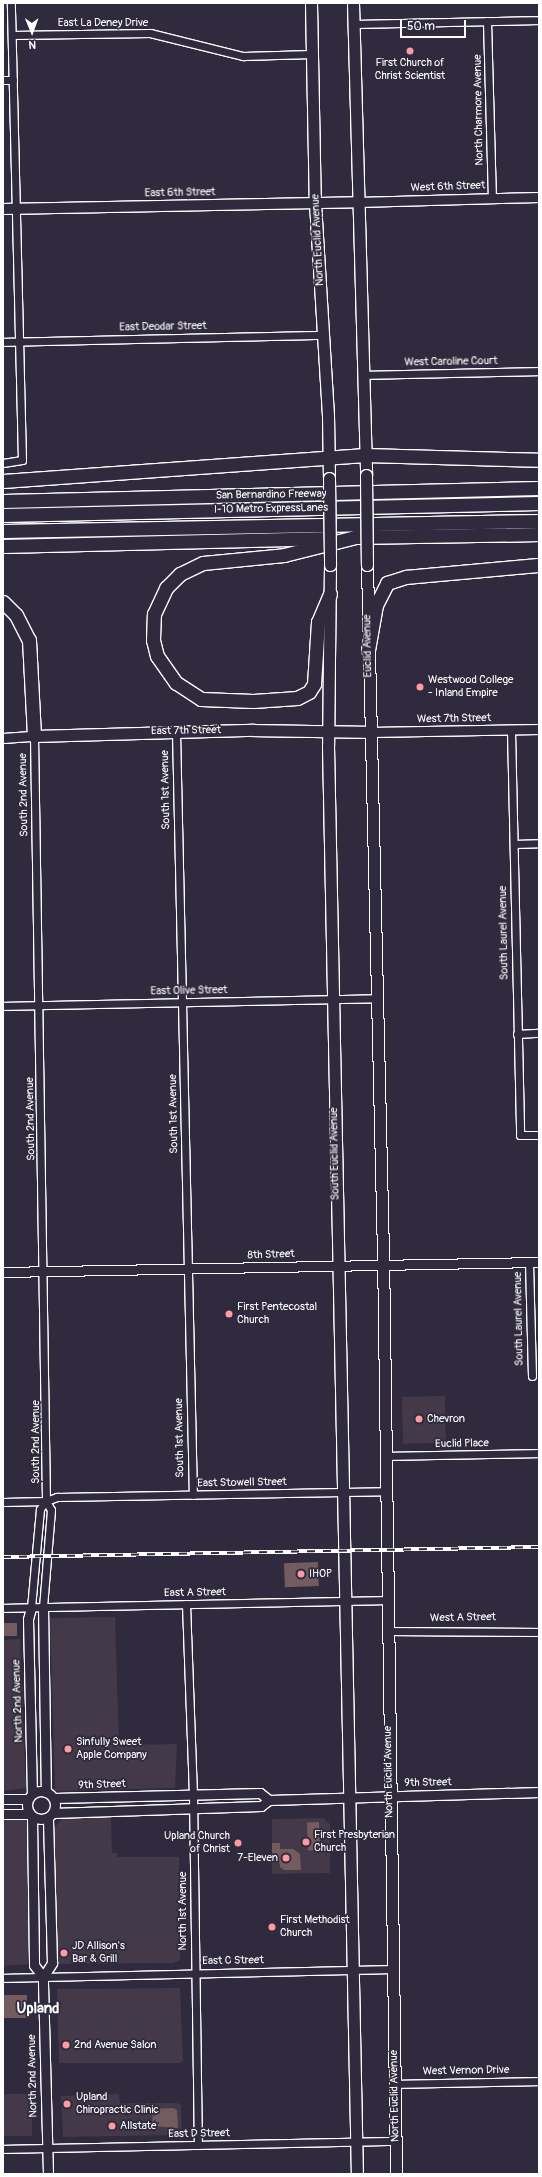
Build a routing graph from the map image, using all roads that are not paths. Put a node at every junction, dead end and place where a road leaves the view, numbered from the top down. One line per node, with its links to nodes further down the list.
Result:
1 (11, 3): 7 (street)
2 (311, 3): 8 (main road, North Euclid Avenue)
3 (354, 3): 6 (main road)
4 (539, 20): 5 (street)
5 (487, 21): 6 (street); 12 (street, North Charmore Avenue)
6 (354, 24): 13 (main road)
7 (12, 35): 8 (street, East La Deney Drive); 10 (street)
8 (312, 54): 14 (main road, North Euclid Avenue)
9 (3, 80): 10 (street)
10 (13, 80): 15 (street)
11 (539, 197): 12 (street, West 6th Street)
12 (492, 198): 13 (street, West 6th Street)
13 (358, 202): 14 (main road, East 6th Street); 21 (main road)
14 (315, 203): 15 (main road, East 6th Street); 17 (main road, North Euclid Avenue)
15 (15, 208): 16 (main road, East 6th Street); 18 (street)
16 (3, 209)
17 (323, 335): 18 (street, East Deodar Street); 23 (main road, North Euclid Avenue)
18 (19, 341): 19 (street, East Deodar Street); 25 (street)
19 (3, 342)
20 (539, 371): 21 (street, West Caroline Court)
21 (363, 375): 22 (main road)
22 (365, 455): 23 (highway); 24 (highway); 39 (main road, Euclid Avenue, bridge)
23 (329, 456): 26 (highway); 37 (main road, North Euclid Avenue, bridge)
24 (539, 460)
25 (3, 462)
26 (3, 481)
27 (539, 488): 28 (highway, San Bernardino Freeway)
28 (3, 501)
29 (539, 503): 30 (highway, I-10 Metro ExpressLanes)
30 (3, 515)
31 (539, 521): 32 (highway, I-10 Metro ExpressLanes)
32 (3, 531)
33 (539, 534): 34 (highway)
34 (355, 538): 35 (highway); 37 (highway)
35 (3, 546)
36 (539, 565): 39 (highway)
37 (330, 594): 43 (main road)
38 (3, 602): 45 (highway)
39 (368, 650): 44 (main road, Euclid Avenue)
40 (539, 729): 41 (street, West 7th Street)
41 (511, 730): 44 (street, West 7th Street); 48 (street, South Laurel Avenue)
42 (176, 731): 43 (main road, East 7th Street); 45 (main road, East 7th Street); 51 (street, South 1st Avenue)
43 (328, 731): 44 (main road, East 7th Street); 50 (main road, South Euclid Avenue)
44 (370, 732): 49 (main road, Euclid Avenue)
45 (34, 736): 46 (street, East 7th Street); 52 (street, South 2nd Avenue)
46 (3, 738)
47 (539, 843): 48 (street)
48 (514, 844): 55 (street, South Laurel Avenue)
49 (375, 998): 50 (street, East Olive Street); 59 (main road)
50 (334, 999): 51 (street, East Olive Street); 60 (main road, South Euclid Avenue)
51 (182, 1002): 52 (street, East Olive Street); 61 (street, South 1st Avenue)
52 (39, 1005): 53 (street, East Olive Street); 62 (street, South 2nd Avenue)
53 (3, 1006)
54 (539, 1033): 55 (street)
55 (518, 1034): 56 (street, South Laurel Avenue)
56 (539, 1134)
57 (529, 1262): 58 (street, 8th Street); 59 (street, 8th Street); 64 (street, South Laurel Avenue)
58 (539, 1262)
59 (383, 1264): 60 (street, 8th Street); 66 (main road)
60 (337, 1265): 61 (street, 8th Street); 68 (main road, South Euclid Avenue)
61 (188, 1269): 62 (street, 8th Street); 69 (street, South 1st Avenue)
62 (45, 1271): 63 (street, 8th Street); 70 (street, South 2nd Avenue)
63 (3, 1272)
64 (532, 1376)
65 (539, 1453): 66 (street, Euclid Place)
66 (386, 1456): 67 (main road)
67 (386, 1491): 68 (street, East Stowell Street); 72 (main road, North Euclid Avenue)
68 (342, 1492): 69 (street, East Stowell Street); 73 (main road)
69 (193, 1495): 70 (street, East Stowell Street)
70 (46, 1501): 71 (street, East Stowell Street); 75 (street, South 2nd Avenue); 77 (street, South 2nd Avenue)
71 (3, 1502)
72 (388, 1600): 73 (street, East A Street); 78 (main road, North Euclid Avenue)
73 (344, 1601): 74 (street, East A Street); 85 (main road)
74 (186, 1604): 75 (street, East A Street); 82 (street, North 1st Avenue)
75 (43, 1607): 77 (street, East A Street); 80 (street)
76 (3, 1608): 77 (street, East A Street)
77 (31, 1608): 83 (street, North 2nd Avenue)
78 (388, 1631): 79 (street, West A Street); 84 (main road, North Euclid Avenue)
79 (539, 1632)
80 (46, 1792): 83 (street); 86 (street)
81 (539, 1792): 84 (street, 9th Street)
82 (193, 1794): 86 (street, 9th Street); 88 (street, 9th Street); 89 (street, North 1st Avenue)
83 (30, 1796): 87 (street); 91 (street, North 2nd Avenue)
84 (390, 1796): 85 (street, 9th Street); 93 (main road, North Euclid Avenue)
85 (349, 1797): 88 (street, 9th Street); 94 (main road)
86 (54, 1798): 92 (street, North 2nd Avenue)
87 (3, 1799)
88 (269, 1800): 89 (street, 9th Street)
89 (193, 1809): 92 (street, 9th Street); 95 (street, North 1st Avenue)
90 (3, 1814): 91 (street)
91 (31, 1815): 92 (street, 9th Street); 96 (street, North 2nd Avenue)
92 (51, 1815): 96 (street, North 2nd Avenue)
93 (392, 1969): 94 (street, East C Street); 99 (main road, North Euclid Avenue)
94 (352, 1970): 95 (street, East C Street); 100 (main road)
95 (194, 1972): 96 (street, East C Street); 102 (street, North 1st Avenue)
96 (43, 1977): 97 (street, East C Street); 104 (street, North 2nd Avenue)
97 (3, 1978)
98 (539, 2080): 99 (street, West Vernon Drive)
99 (394, 2084): 101 (main road, North Euclid Avenue)
100 (356, 2141): 101 (street, East D Street); 102 (street, East D Street); 106 (main road)
101 (396, 2141): 107 (main road, North Euclid Avenue)
102 (198, 2145): 104 (street, East D Street)
103 (3, 2149): 104 (street, East D Street)
104 (47, 2149): 105 (street, North 2nd Avenue)
105 (48, 2174)
106 (357, 2174)
107 (396, 2174)

